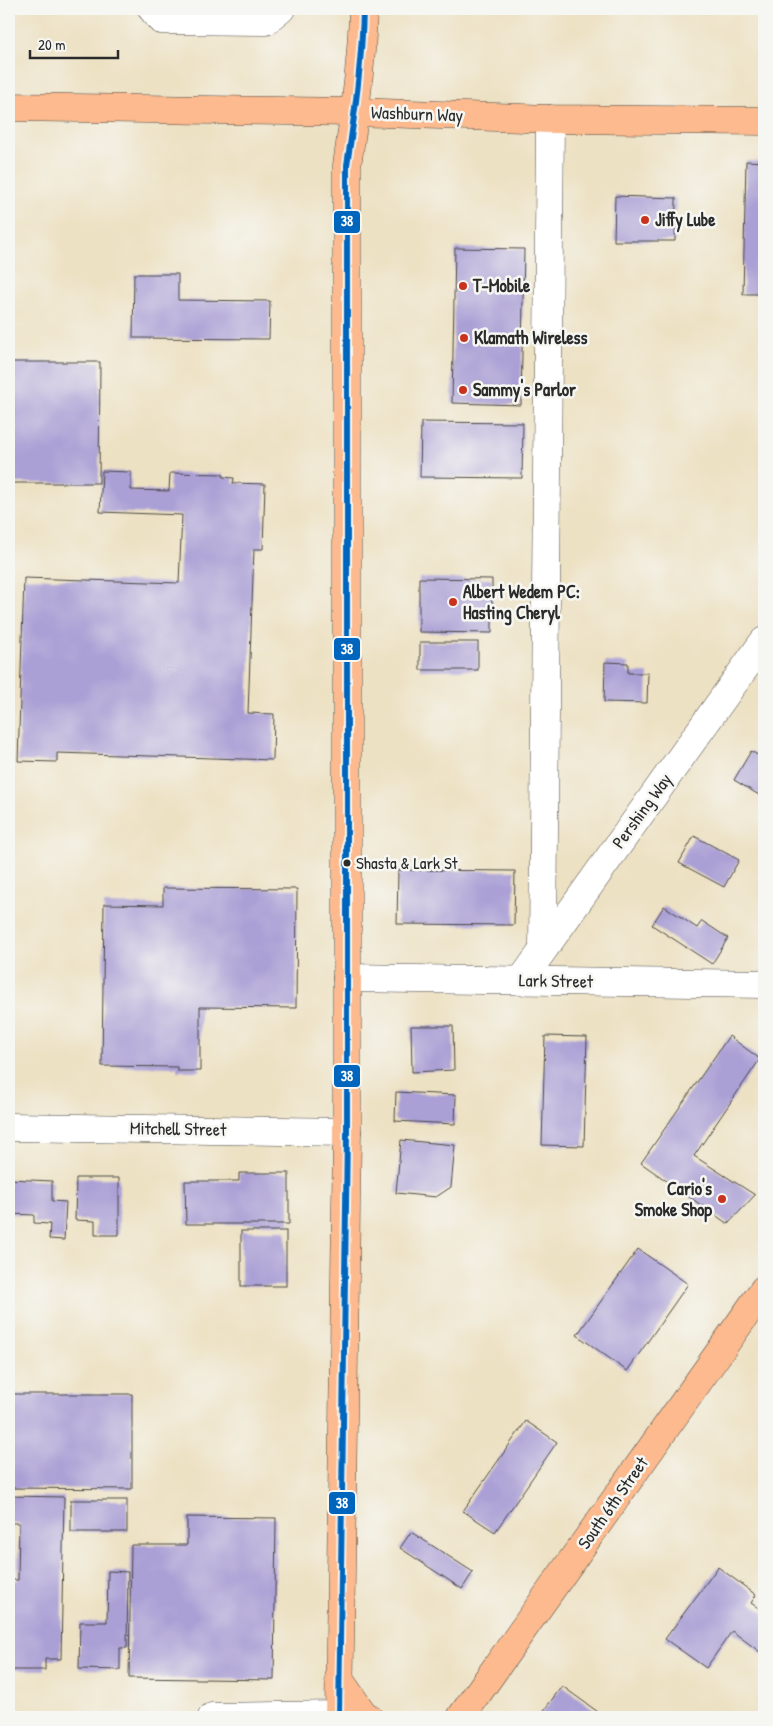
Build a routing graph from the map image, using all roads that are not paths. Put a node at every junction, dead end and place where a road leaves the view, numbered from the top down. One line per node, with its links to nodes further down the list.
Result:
1 (152, 9): 2 (street)
2 (281, 9)
3 (363, 9): 5 (main road)
4 (9, 107): 5 (main road, Washburn Way)
5 (355, 112): 6 (main road, Washburn Way); 10 (main road)
6 (550, 119): 7 (main road, Washburn Way); 9 (street)
7 (764, 122)
8 (764, 641): 9 (street, Pershing Way)
9 (543, 949): 11 (street, Pershing Way)
10 (347, 978): 11 (street, Lark Street); 14 (main road)
11 (521, 981): 12 (street, Lark Street)
12 (764, 984)
13 (9, 1127): 14 (street, Mitchell Street)
14 (347, 1132): 16 (main road)
15 (764, 1290): 17 (main road, South 6th Street)
16 (339, 1679): 18 (main road); 20 (main road)
17 (467, 1709): 21 (main road)
18 (338, 1716): 19 (street)
19 (212, 1717)
20 (368, 1717)
21 (444, 1717)

